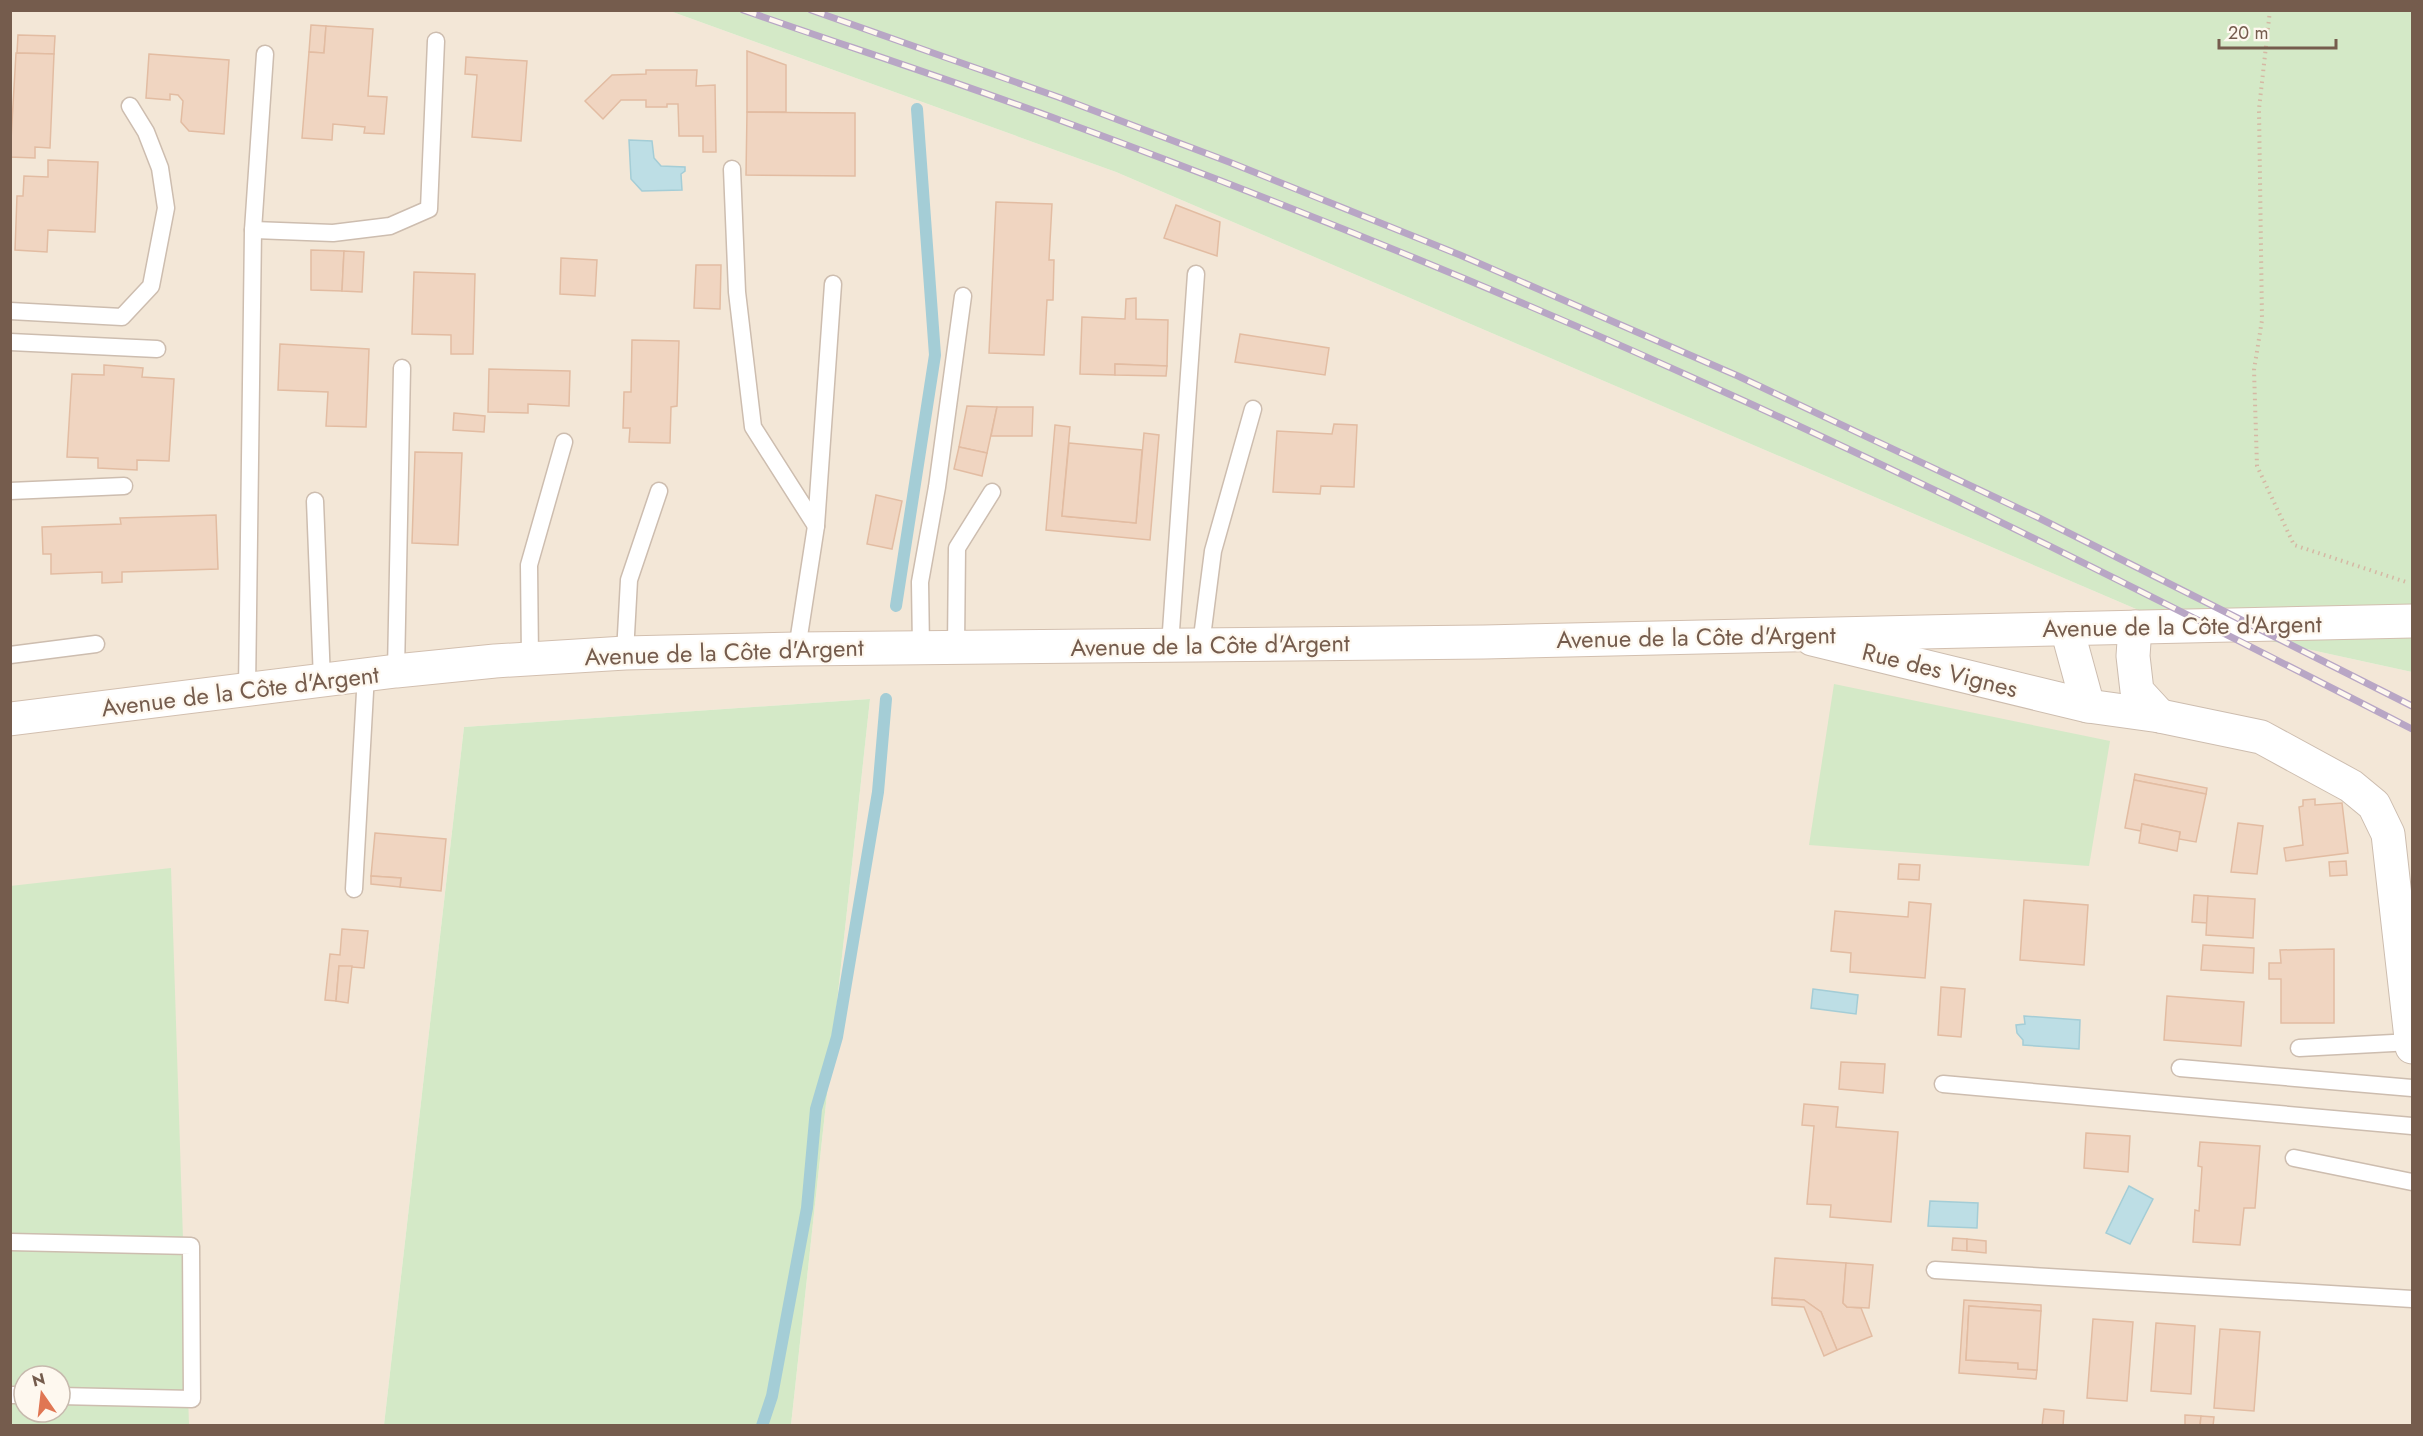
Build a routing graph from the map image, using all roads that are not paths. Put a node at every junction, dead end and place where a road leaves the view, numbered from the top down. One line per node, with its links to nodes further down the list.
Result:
1 (436, 41): 5 (lane)
2 (265, 54): 5 (lane)
3 (130, 106): 9 (lane)
4 (732, 169): 20 (lane)
5 (253, 230): 35 (lane)
6 (1196, 274): 26 (lane)
7 (833, 284): 20 (lane)
8 (963, 296): 28 (lane)
9 (10, 311)
10 (10, 342): 11 (lane)
11 (157, 349)
12 (402, 368): 33 (lane)
13 (1253, 409): 26 (lane)
14 (564, 442): 32 (lane)
15 (124, 486): 16 (lane)
16 (10, 491)
17 (659, 491): 30 (lane)
18 (992, 492): 27 (lane)
19 (315, 501): 34 (lane)
20 (816, 526): 29 (lane)
21 (2412, 621): 22 (main road, Avenue de la Côte d'Argent)
22 (2135, 627): 23 (main road, Avenue de la Côte d'Argent); 37 (main road)
23 (2067, 629): 24 (main road, Avenue de la Côte d'Argent); 36 (main road)
24 (1792, 635): 26 (main road, Avenue de la Côte d'Argent); 36 (main road, Rue des Vignes)
25 (96, 644): 31 (lane)
26 (1186, 645): 27 (main road, Avenue de la Côte d'Argent)
27 (956, 647): 28 (main road, Avenue de la Côte d'Argent)
28 (921, 648): 29 (main road, Avenue de la Côte d'Argent)
29 (797, 649): 30 (main road, Avenue de la Côte d'Argent)
30 (625, 653): 32 (main road, Avenue de la Côte d'Argent)
31 (10, 656)
32 (530, 659): 33 (main road, Avenue de la Côte d'Argent)
33 (381, 673): 34 (main road, Avenue de la Côte d'Argent); 39 (lane)
34 (322, 680): 35 (main road, Avenue de la Côte d'Argent)
35 (247, 690): 38 (main road, Avenue de la Côte d'Argent)
36 (2088, 706): 37 (main road, Rue des Vignes)
37 (2160, 716): 40 (main road, Rue des Vignes)
38 (10, 719)
39 (354, 889)
40 (2408, 970): 41 (main road, Rue des Vignes)
41 (2412, 1042): 42 (main road, Rue des Vignes); 43 (lane)
42 (2412, 1047)
43 (2299, 1048)
44 (2180, 1068): 46 (lane)
45 (1943, 1084): 47 (lane)
46 (2412, 1088)
47 (2412, 1126)
48 (2294, 1158): 49 (lane)
49 (2412, 1182)
50 (10, 1242): 53 (lane)
51 (1935, 1270): 52 (lane)
52 (2412, 1299)
53 (72, 1396)

